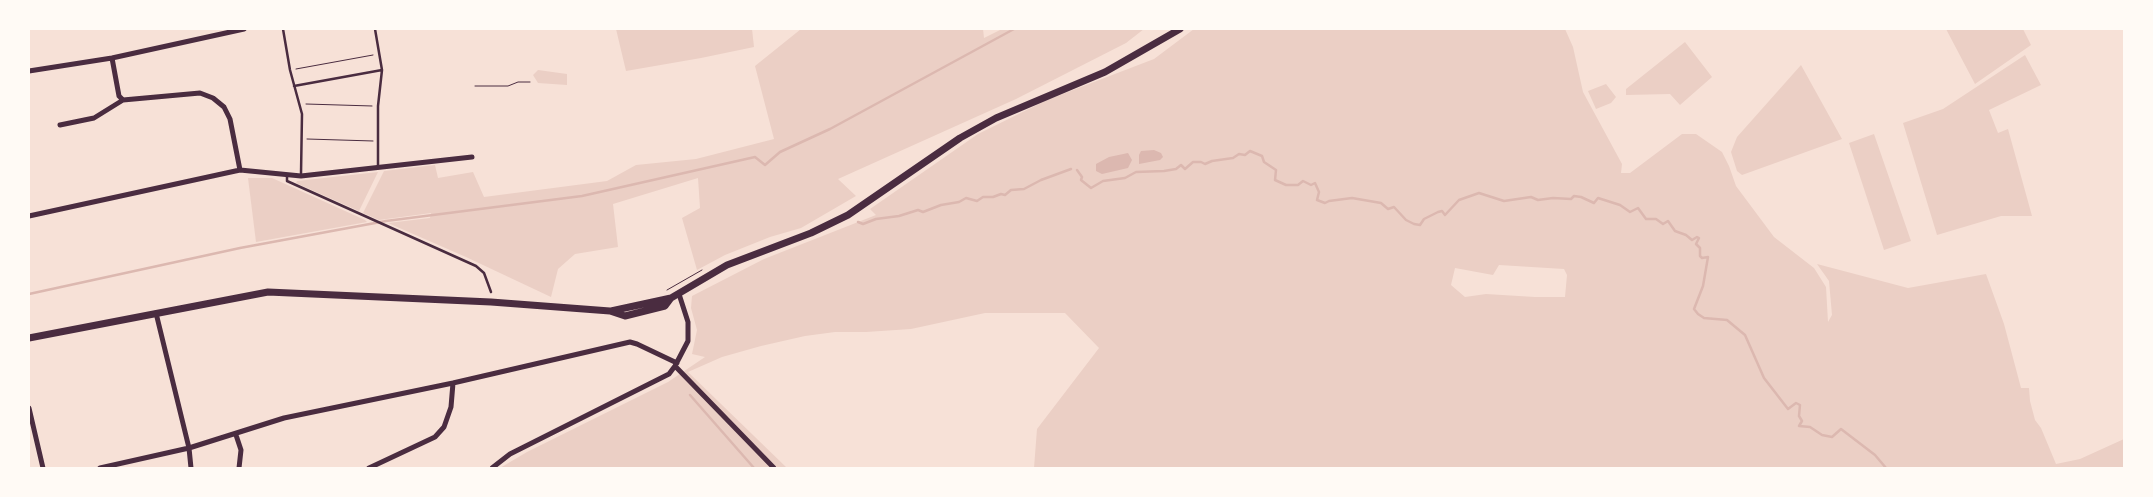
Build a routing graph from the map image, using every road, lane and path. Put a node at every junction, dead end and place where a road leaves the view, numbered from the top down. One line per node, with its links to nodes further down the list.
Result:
1 (244, 29): 5 (street)
2 (283, 29): 8 (lane)
3 (375, 29): 6 (lane)
4 (1180, 29): 29 (main road)
5 (215, 32): 7 (street)
6 (380, 53): 8 (path); 9 (lane)
7 (112, 58): 10 (street); 14 (street)
8 (290, 70): 12 (lane)
9 (382, 70): 12 (lane); 16 (lane)
10 (29, 71)
11 (530, 82): 13 (path)
12 (294, 86): 15 (lane)
13 (475, 86)
14 (123, 100): 17 (street); 22 (street)
15 (300, 104): 16 (path); 18 (lane)
16 (378, 106): 19 (lane)
17 (60, 125)
18 (301, 138): 19 (path); 24 (lane)
19 (377, 141): 21 (lane)
20 (472, 157): 21 (street)
21 (378, 167): 24 (street)
22 (240, 170): 23 (street); 25 (street)
23 (287, 175): 24 (street); 27 (lane)
24 (301, 176)
25 (29, 216)
26 (668, 290): 28 (path)
27 (491, 292)
28 (660, 294)
29 (679, 294): 30 (main road); 32 (street)
30 (156, 313): 31 (main road); 36 (street)
31 (29, 338)
32 (676, 364): 33 (street); 42 (street); 43 (street)
33 (453, 383): 35 (street); 41 (street)
34 (29, 408): 37 (street)
35 (236, 434): 36 (street); 40 (street)
36 (188, 448): 38 (street); 39 (street)
37 (43, 468)
38 (100, 468)
39 (191, 468)
40 (239, 468)
41 (369, 468)
42 (492, 468)
43 (774, 468)

